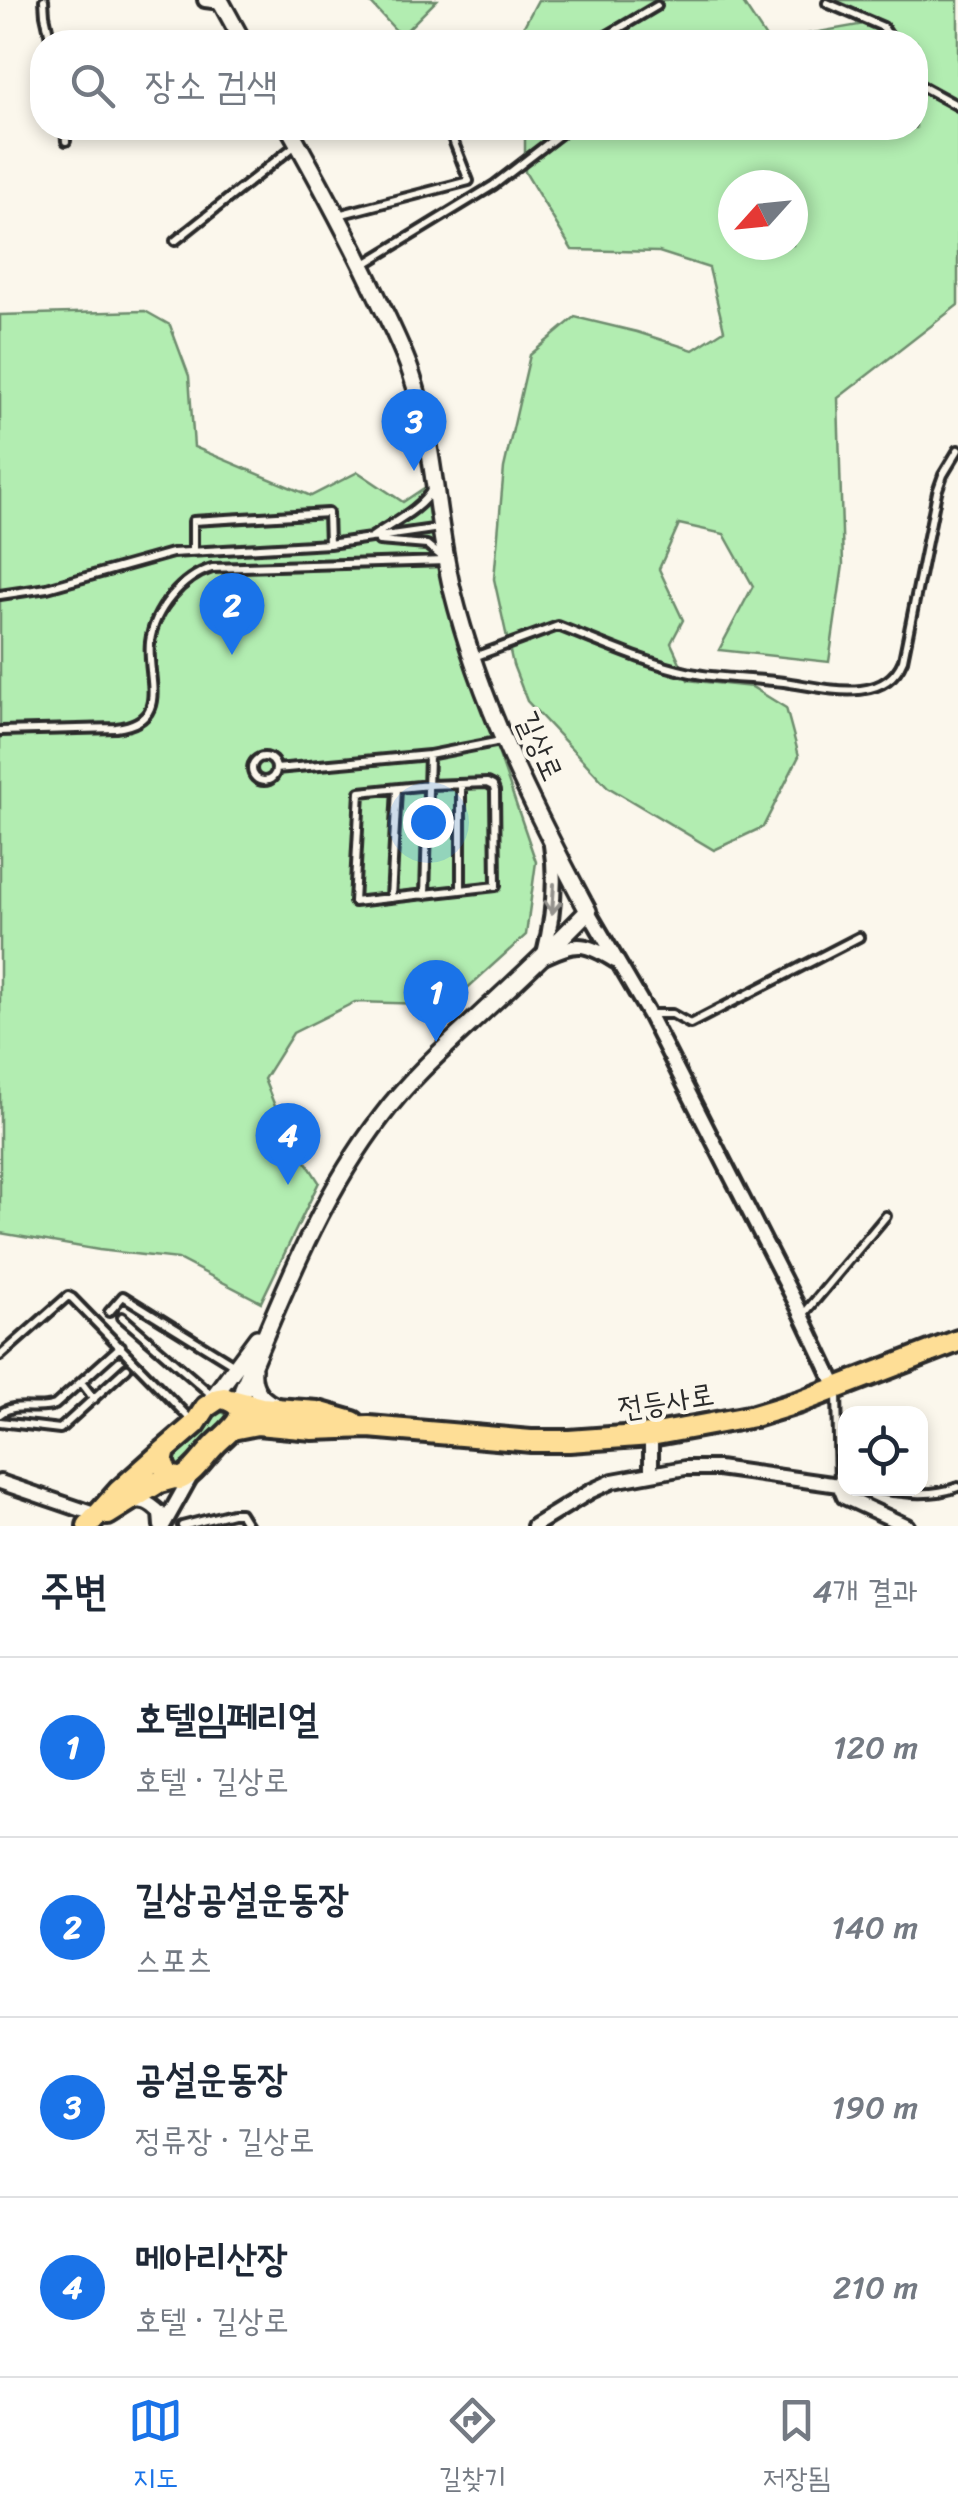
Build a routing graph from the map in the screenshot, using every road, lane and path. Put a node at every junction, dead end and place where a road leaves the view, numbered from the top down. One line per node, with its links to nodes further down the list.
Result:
1 (44, 0): 5 (lane)
2 (215, 1): 6 (street)
3 (827, 3): 8 (lane)
4 (657, 6): 7 (lane)
5 (49, 30)
6 (235, 30)
7 (616, 30)
8 (885, 30)
9 (928, 89): 10 (lane)
10 (958, 106)
11 (296, 140): 14 (street, 길상로)
12 (453, 140): 15 (lane)
13 (552, 140): 17 (lane)
14 (298, 144): 15 (street, 길상로); 16 (lane)
15 (337, 216): 17 (street, 길상로)
16 (174, 241)
17 (362, 265): 19 (street, 길상로)
18 (958, 450): 26 (lane)
19 (435, 483): 20 (street, 길상로); 21 (lane)
20 (441, 528): 21 (lane); 24 (street, 길상로)
21 (367, 540): 22 (lane); 24 (lane)
22 (329, 544): 23 (lane); 23 (lane)
23 (193, 552): 25 (lane)
24 (447, 561): 26 (street, 길상로); 27 (lane)
25 (0, 595)
26 (472, 657): 28 (street, 길상로)
27 (0, 732)
28 (502, 741): 29 (lane); 34 (street, 길상로)
29 (429, 755): 30 (lane); 32 (lane)
30 (276, 769)
31 (461, 784): 32 (lane); 35 (lane); 35 (lane)
32 (429, 785): 33 (lane); 36 (lane)
33 (397, 789): 37 (lane); 37 (lane)
34 (550, 841): 38 (street, 길상로); 40 (street, one-way to 40)
35 (461, 890): 36 (lane)
36 (425, 895): 37 (lane)
37 (391, 898)
38 (588, 911): 40 (street); 41 (street)
39 (860, 937): 42 (lane)
40 (544, 957): 41 (street); 44 (street)
41 (618, 963): 42 (street)
42 (648, 1014): 47 (street)
43 (886, 1216): 47 (lane)
44 (281, 1302): 51 (street); 52 (street)
45 (109, 1312): 52 (lane)
46 (122, 1316): 59 (lane)
47 (802, 1316): 55 (street)
48 (958, 1341): 55 (main road, 전등사로)
49 (121, 1346): 50 (lane); 54 (lane); 59 (lane)
50 (0, 1356)
51 (254, 1362): 57 (street); 59 (street)
52 (237, 1366): 59 (street)
53 (127, 1368): 56 (lane)
54 (82, 1382): 56 (lane); 60 (lane)
55 (837, 1389): 58 (lane); 63 (main road, 전등사로)
56 (94, 1399): 61 (lane)
57 (283, 1408): 59 (main road, 전등사로); 62 (main road, 전등사로)
58 (838, 1408)
59 (222, 1410): 62 (main road, 전등사로); 64 (main road); 64 (main road)
60 (0, 1414)
61 (0, 1422)
62 (369, 1427): 63 (main road, 전등사로)
63 (651, 1435): 65 (street)
64 (173, 1469): 71 (main road); 71 (main road); 72 (street); 72 (street)
65 (651, 1474): 67 (street); 75 (street)
66 (0, 1482): 71 (street)
67 (838, 1485)
68 (958, 1487): 69 (lane)
69 (928, 1494)
70 (844, 1496): 76 (street)
71 (97, 1519): 72 (street)
72 (162, 1526)
73 (182, 1526): 74 (lane)
74 (248, 1526)
75 (534, 1526)
76 (907, 1526)

